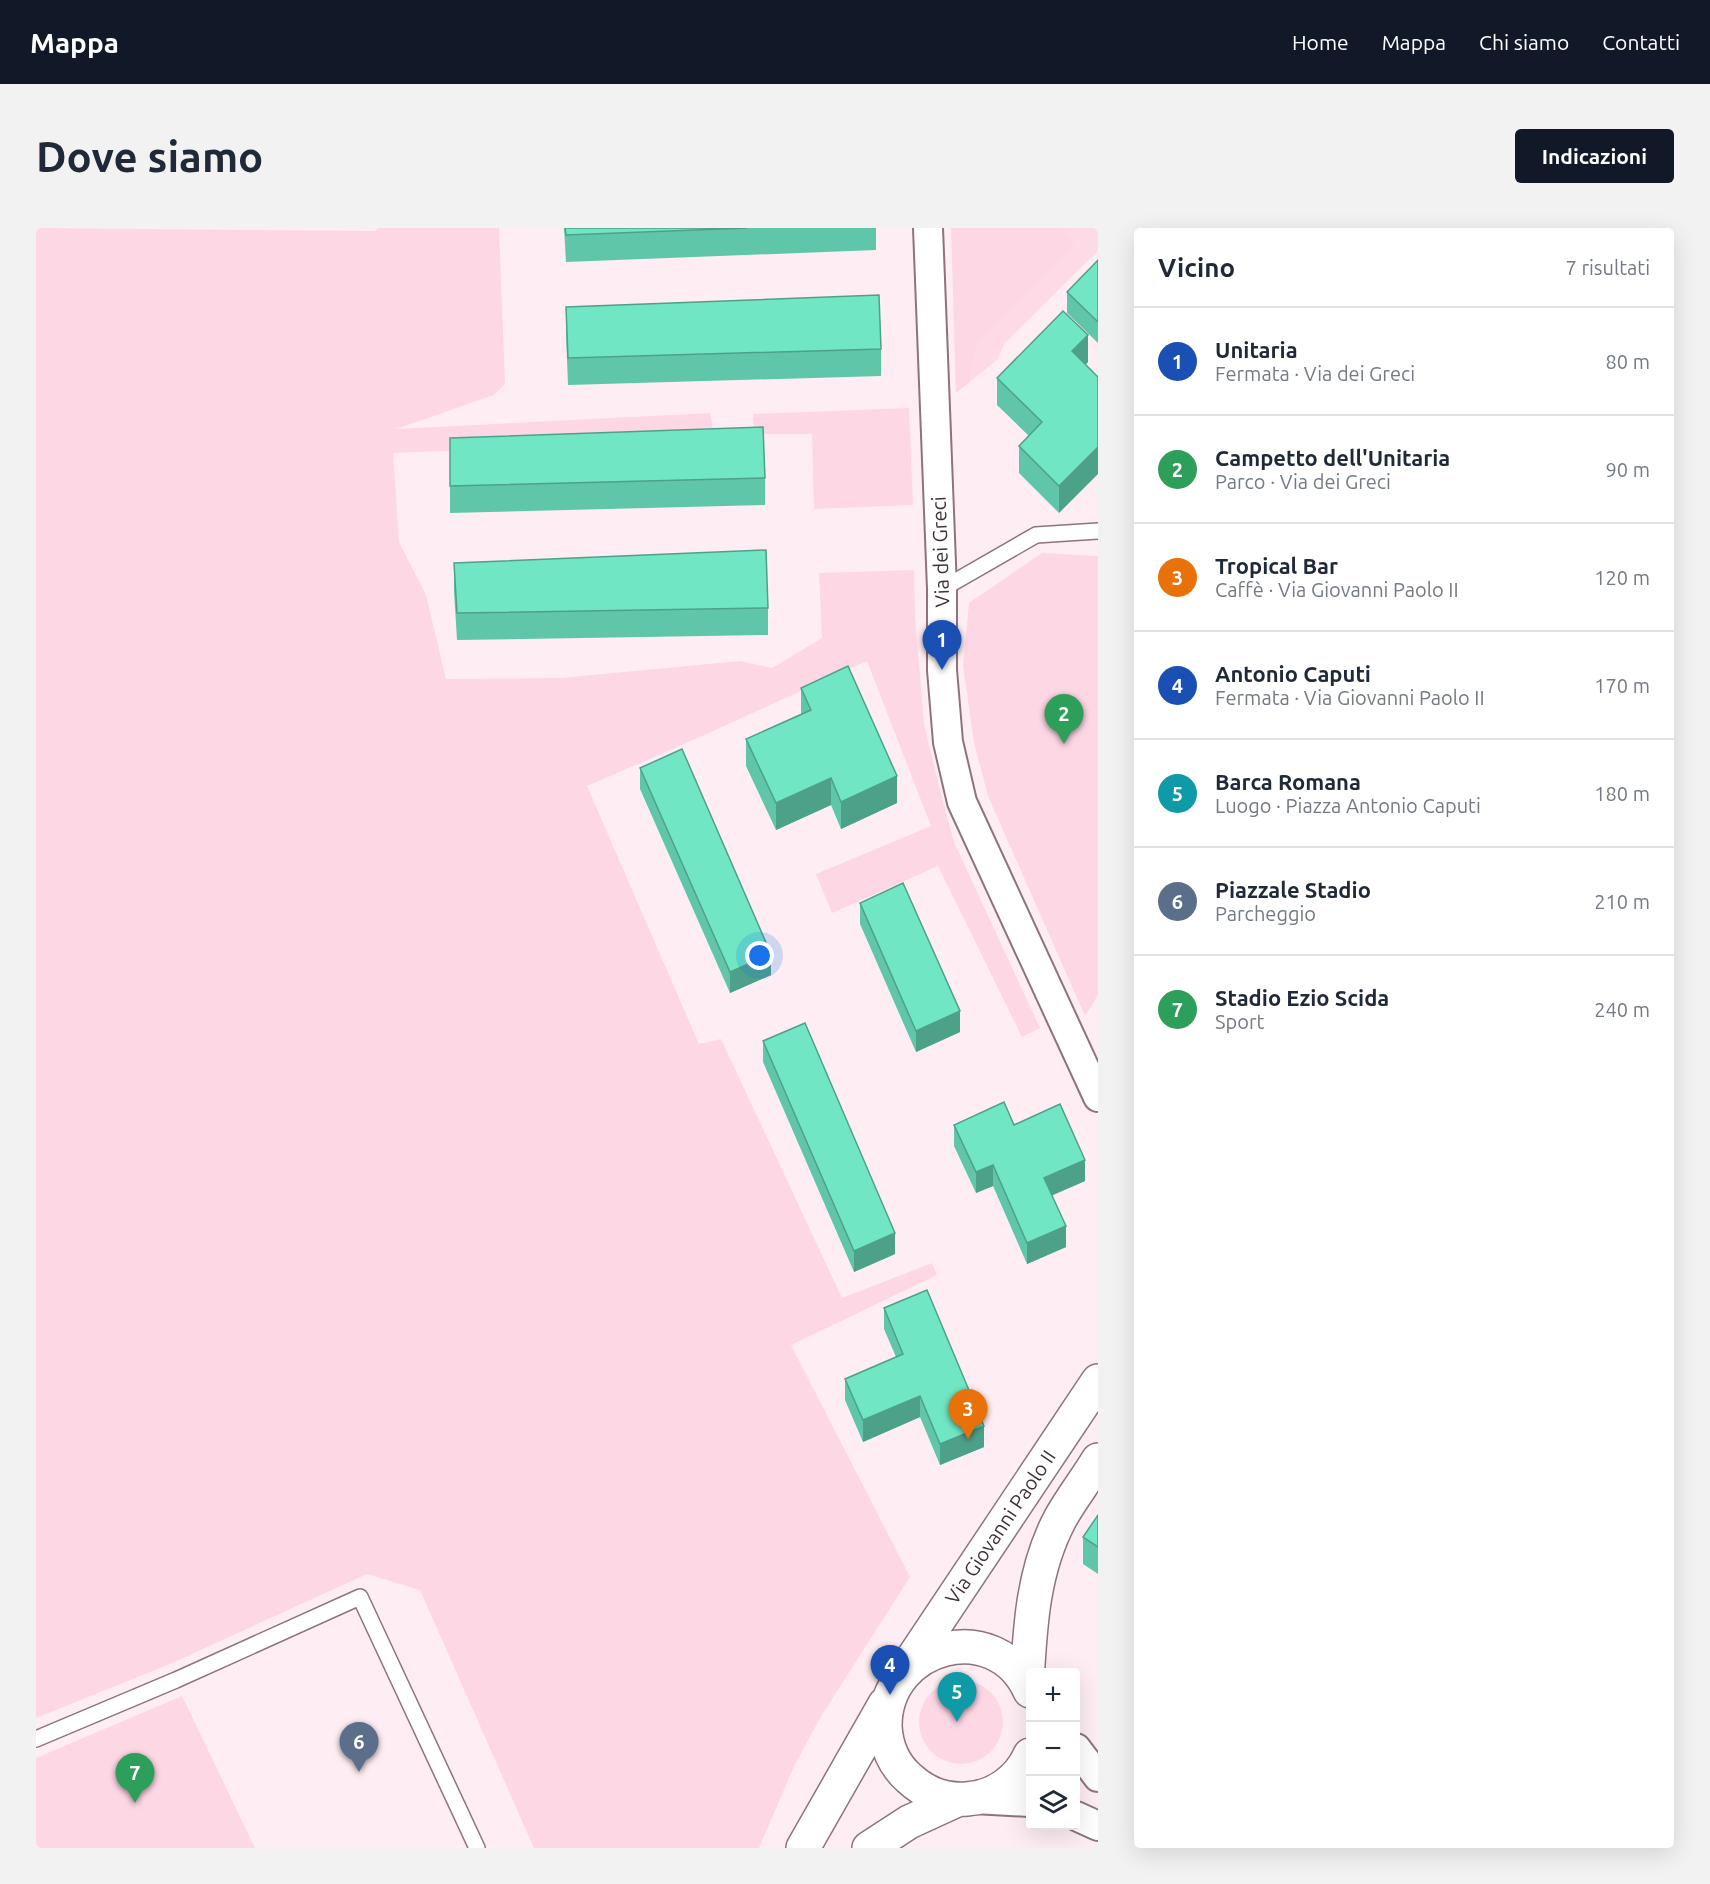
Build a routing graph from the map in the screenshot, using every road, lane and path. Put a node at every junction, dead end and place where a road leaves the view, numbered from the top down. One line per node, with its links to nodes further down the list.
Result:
1 (928, 228): 3 (street, Via dei Greci)
2 (1098, 531): 3 (lane)
3 (942, 589): 4 (street, Via dei Greci)
4 (1098, 1097)
5 (1098, 1381): 9 (street, Via Giovanni Paolo II)
6 (1098, 1460): 7 (street)
7 (1030, 1668)
8 (1026, 1683): 9 (street)
9 (897, 1684): 14 (street); 19 (street, Via Giovanni Paolo II)
10 (36, 1739): 18 (lane)
11 (1080, 1753): 13 (street)
12 (1026, 1764): 14 (street)
13 (1098, 1777)
14 (966, 1799): 15 (street); 20 (street)
15 (1026, 1802)
16 (1080, 1818): 17 (street)
17 (1098, 1826)
18 (477, 1848)
19 (802, 1848)
20 (869, 1848)

